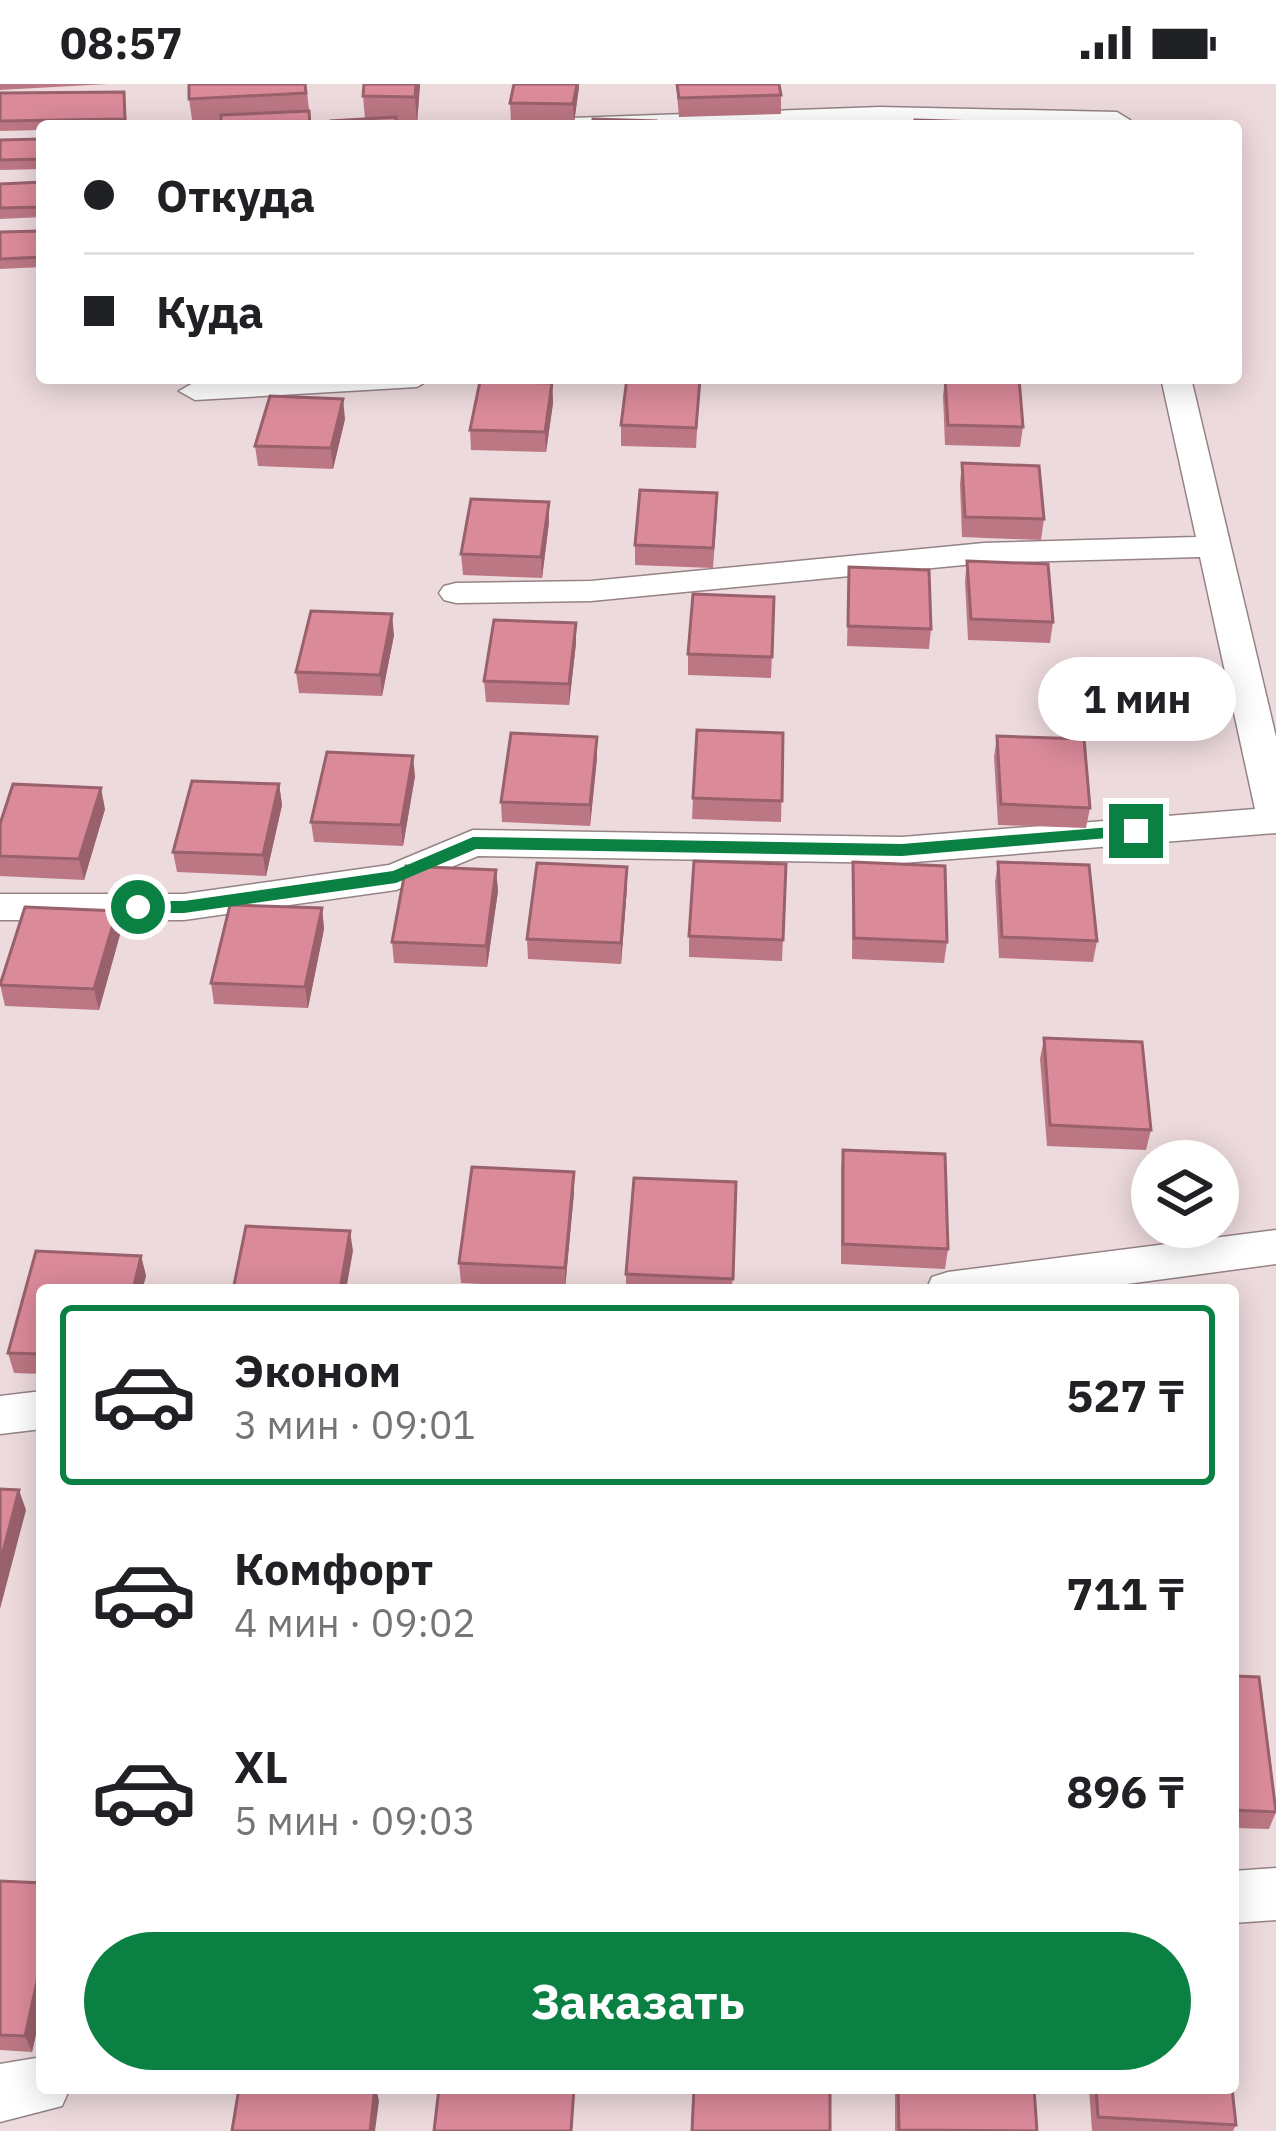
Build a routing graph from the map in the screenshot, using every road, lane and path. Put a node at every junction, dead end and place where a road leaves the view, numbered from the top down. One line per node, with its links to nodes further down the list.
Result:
1 (1109, 84): 4 (street)
2 (740, 120): 3 (street)
3 (1029, 120)
4 (1117, 120)
5 (315, 384): 7 (street)
6 (1177, 384): 8 (street)
7 (195, 391)
8 (1215, 547): 9 (street); 10 (street)
9 (456, 593)
10 (1276, 818): 11 (street)
11 (0, 907)
12 (1276, 1246): 13 (street)
13 (993, 1284)
14 (36, 1411): 15 (street)
15 (0, 1415)
16 (1276, 1894): 17 (street)
17 (1239, 1897)
18 (36, 2087): 19 (street)
19 (0, 2093)

